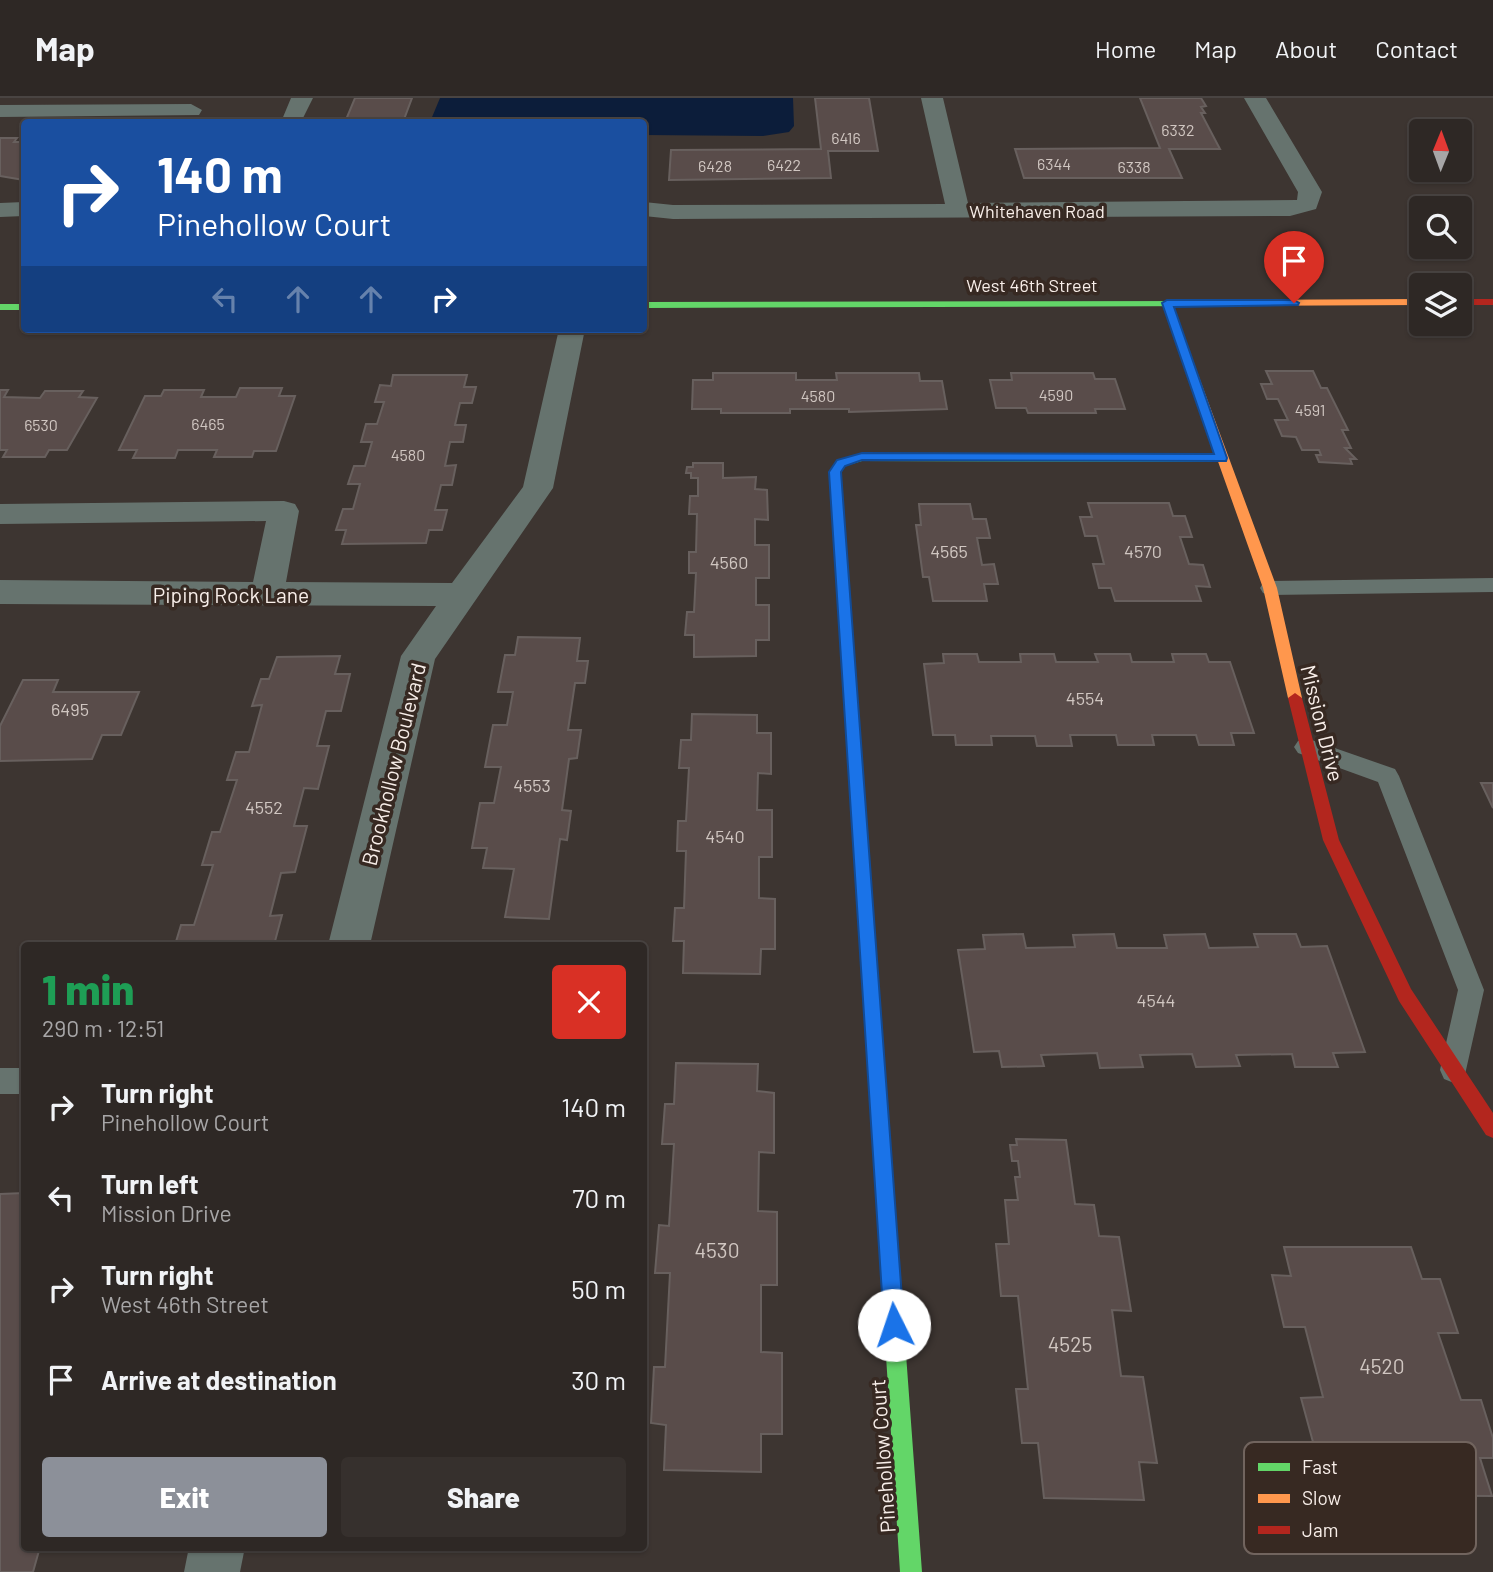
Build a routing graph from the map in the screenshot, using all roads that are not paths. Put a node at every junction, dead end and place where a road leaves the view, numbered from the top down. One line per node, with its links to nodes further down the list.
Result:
1 (302, 98): 6 (street)
2 (932, 98): 10 (street)
3 (1255, 98): 10 (street, Whitehaven Road)
4 (190, 110): 5 (street)
5 (0, 111)
6 (292, 119)
7 (21, 209): 9 (street)
8 (647, 209): 10 (street, Whitehaven Road)
9 (0, 210)
10 (958, 211)
11 (1409, 302): 14 (street, West 46th Street)
12 (1472, 302): 13 (street)
13 (1493, 302)
14 (1167, 303): 15 (street, West 46th Street); 19 (street, Mission Drive)
15 (647, 306)
16 (0, 307): 17 (street)
17 (21, 307)
18 (571, 333): 25 (street, Brookhollow Boulevard)
19 (1221, 458): 22 (street, Mission Drive); 32 (street, Pinehollow Court)
20 (0, 514): 24 (street)
21 (1493, 585): 22 (lane)
22 (1270, 588): 26 (street, Mission Drive)
23 (0, 592): 24 (street, Piping Rock Lane)
24 (267, 594): 25 (street, Piping Rock Lane)
25 (462, 595): 27 (street, Brookhollow Boulevard)
26 (1306, 747): 28 (street, Mission Drive); 28 (lane)
27 (350, 942)
28 (1454, 1070): 29 (street, Mission Drive)
29 (1493, 1129)
30 (216, 1551): 31 (street)
31 (212, 1572)
32 (911, 1572)

